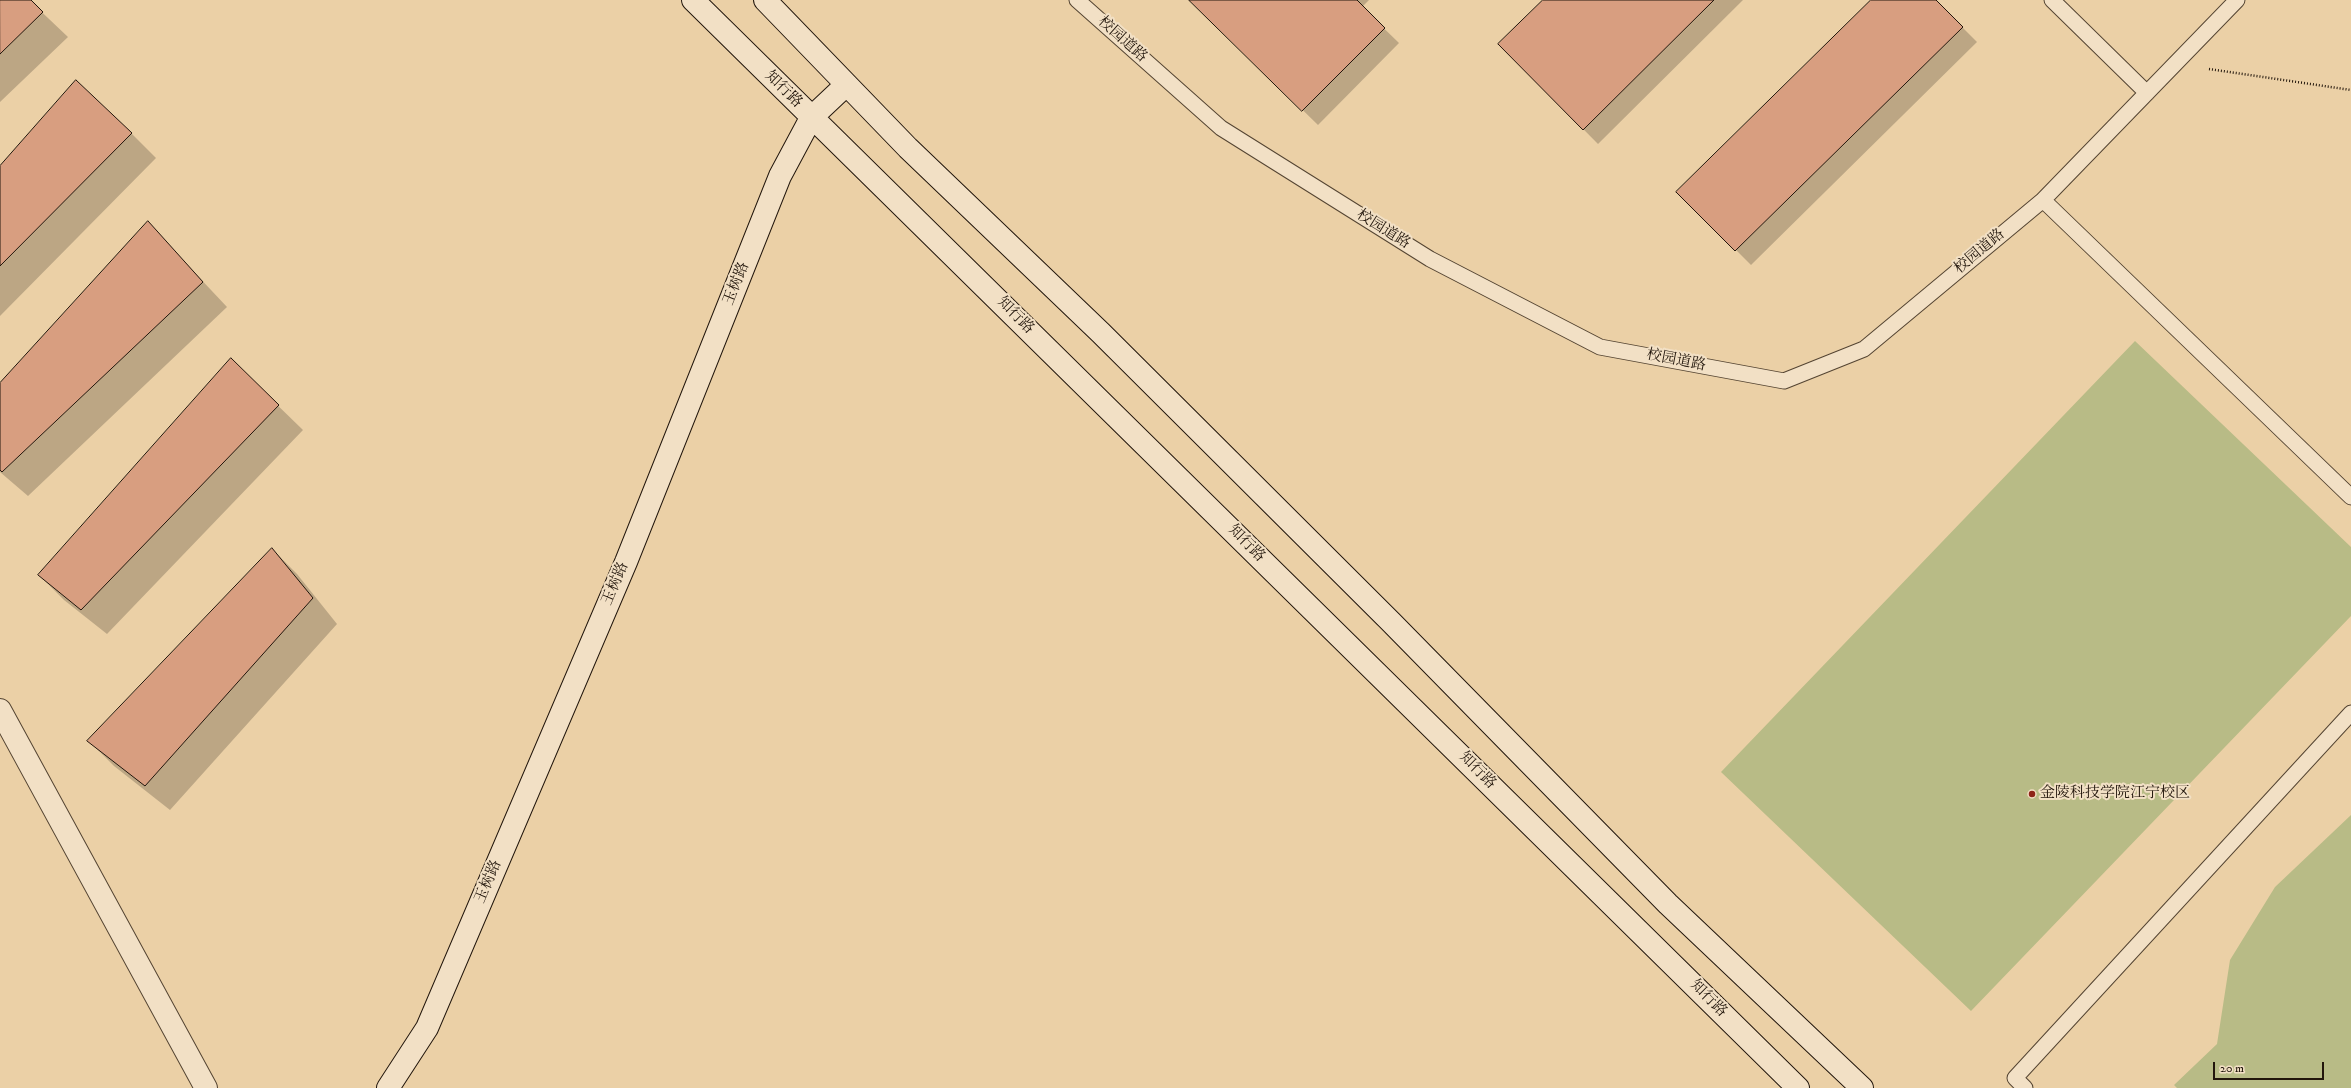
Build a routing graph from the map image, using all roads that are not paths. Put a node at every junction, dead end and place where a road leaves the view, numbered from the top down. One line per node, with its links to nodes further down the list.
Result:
1 (693, 0): 8 (street, 知行路)
2 (765, 0): 6 (street)
3 (1077, 0): 9 (lane, 校园道路)
4 (2052, 0): 7 (lane)
5 (2238, 0): 7 (lane, 校园道路)
6 (846, 85): 8 (street, 玉树路); 16 (street)
7 (2147, 93): 9 (lane, 校园道路)
8 (811, 118): 14 (street, 玉树路); 15 (street, 知行路)
9 (2043, 200): 10 (lane)
10 (2351, 497)
11 (0, 710): 13 (street)
12 (2351, 713): 17 (lane)
13 (206, 1088)
14 (388, 1088)
15 (1798, 1088)
16 (1862, 1088)
17 (2026, 1088)

